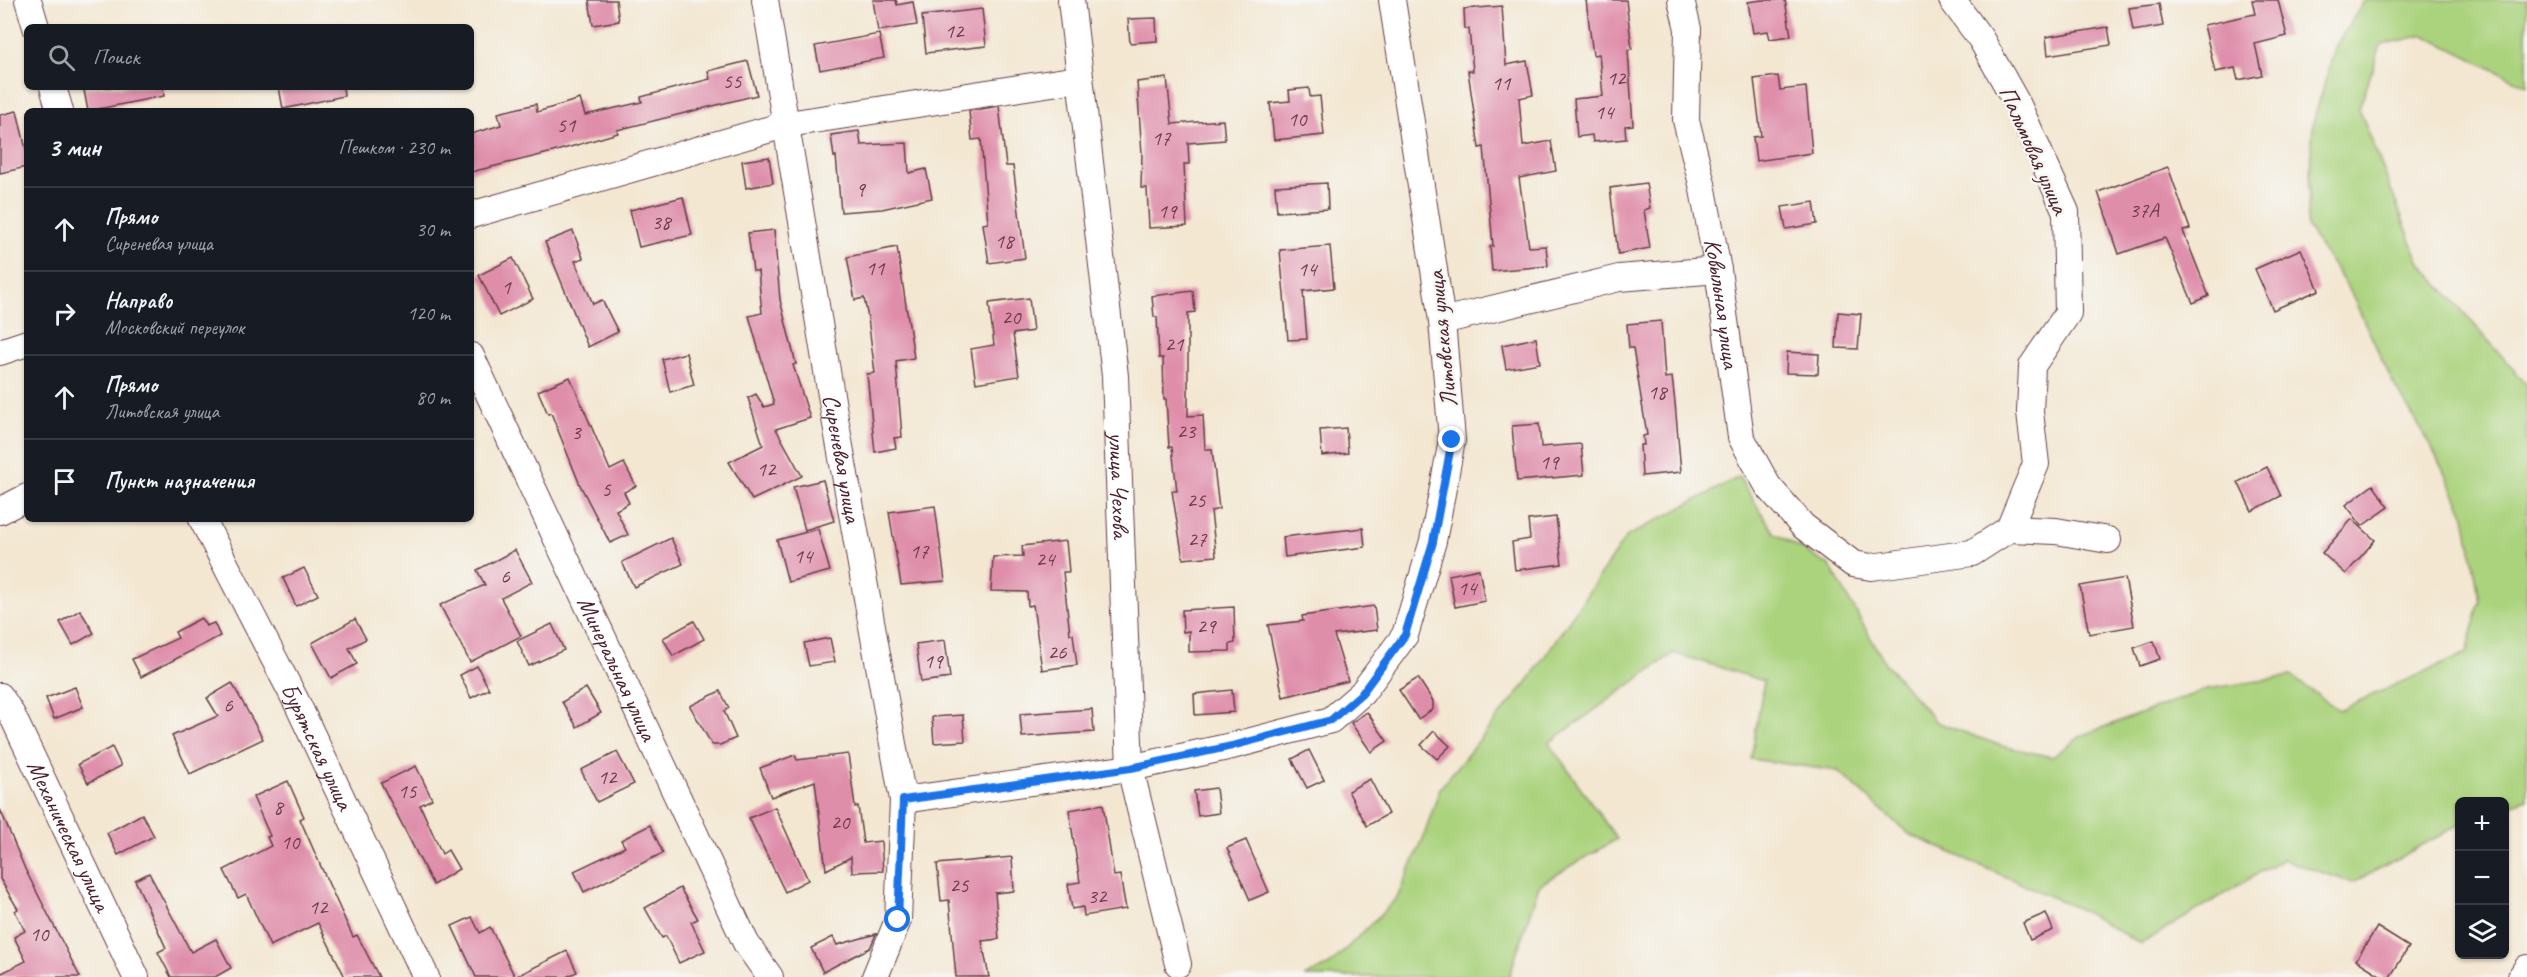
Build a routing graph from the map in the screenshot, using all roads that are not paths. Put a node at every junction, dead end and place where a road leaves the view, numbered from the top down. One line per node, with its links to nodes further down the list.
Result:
1 (28, 0): 7 (street)
2 (765, 0): 11 (street, Сиреневая улица)
3 (1071, 0): 8 (street, улица Чехова)
4 (1392, 0): 14 (street, Литовская улица)
5 (1682, 0): 13 (street, Ковыльная улица)
6 (1952, 0): 21 (street, Пальмовая улица)
7 (35, 24)
8 (1078, 80): 11 (street); 24 (street, улица Чехова)
9 (54, 90): 10 (street)
10 (59, 108)
11 (788, 124): 12 (street); 25 (street, Сиреневая улица)
12 (474, 214)
13 (1718, 270): 14 (street); 21 (street, Ковыльная улица)
14 (1442, 321): 24 (street, Литовская улица)
15 (24, 345): 16 (street)
16 (0, 352)
17 (474, 362): 30 (street, Минеральная улица)
18 (24, 499): 19 (street)
19 (0, 511)
20 (204, 522): 29 (street, Бурятская улица)
21 (2009, 529): 22 (street)
22 (2108, 540)
23 (0, 696): 28 (street, Механическая улица)
24 (1130, 768): 25 (street); 26 (street, улица Чехова)
25 (903, 800): 31 (street, Сиреневая улица)
26 (1178, 964)
27 (2527, 968): 32 (street)
28 (136, 977)
29 (426, 977)
30 (770, 977)
31 (875, 977)
32 (2521, 977)

